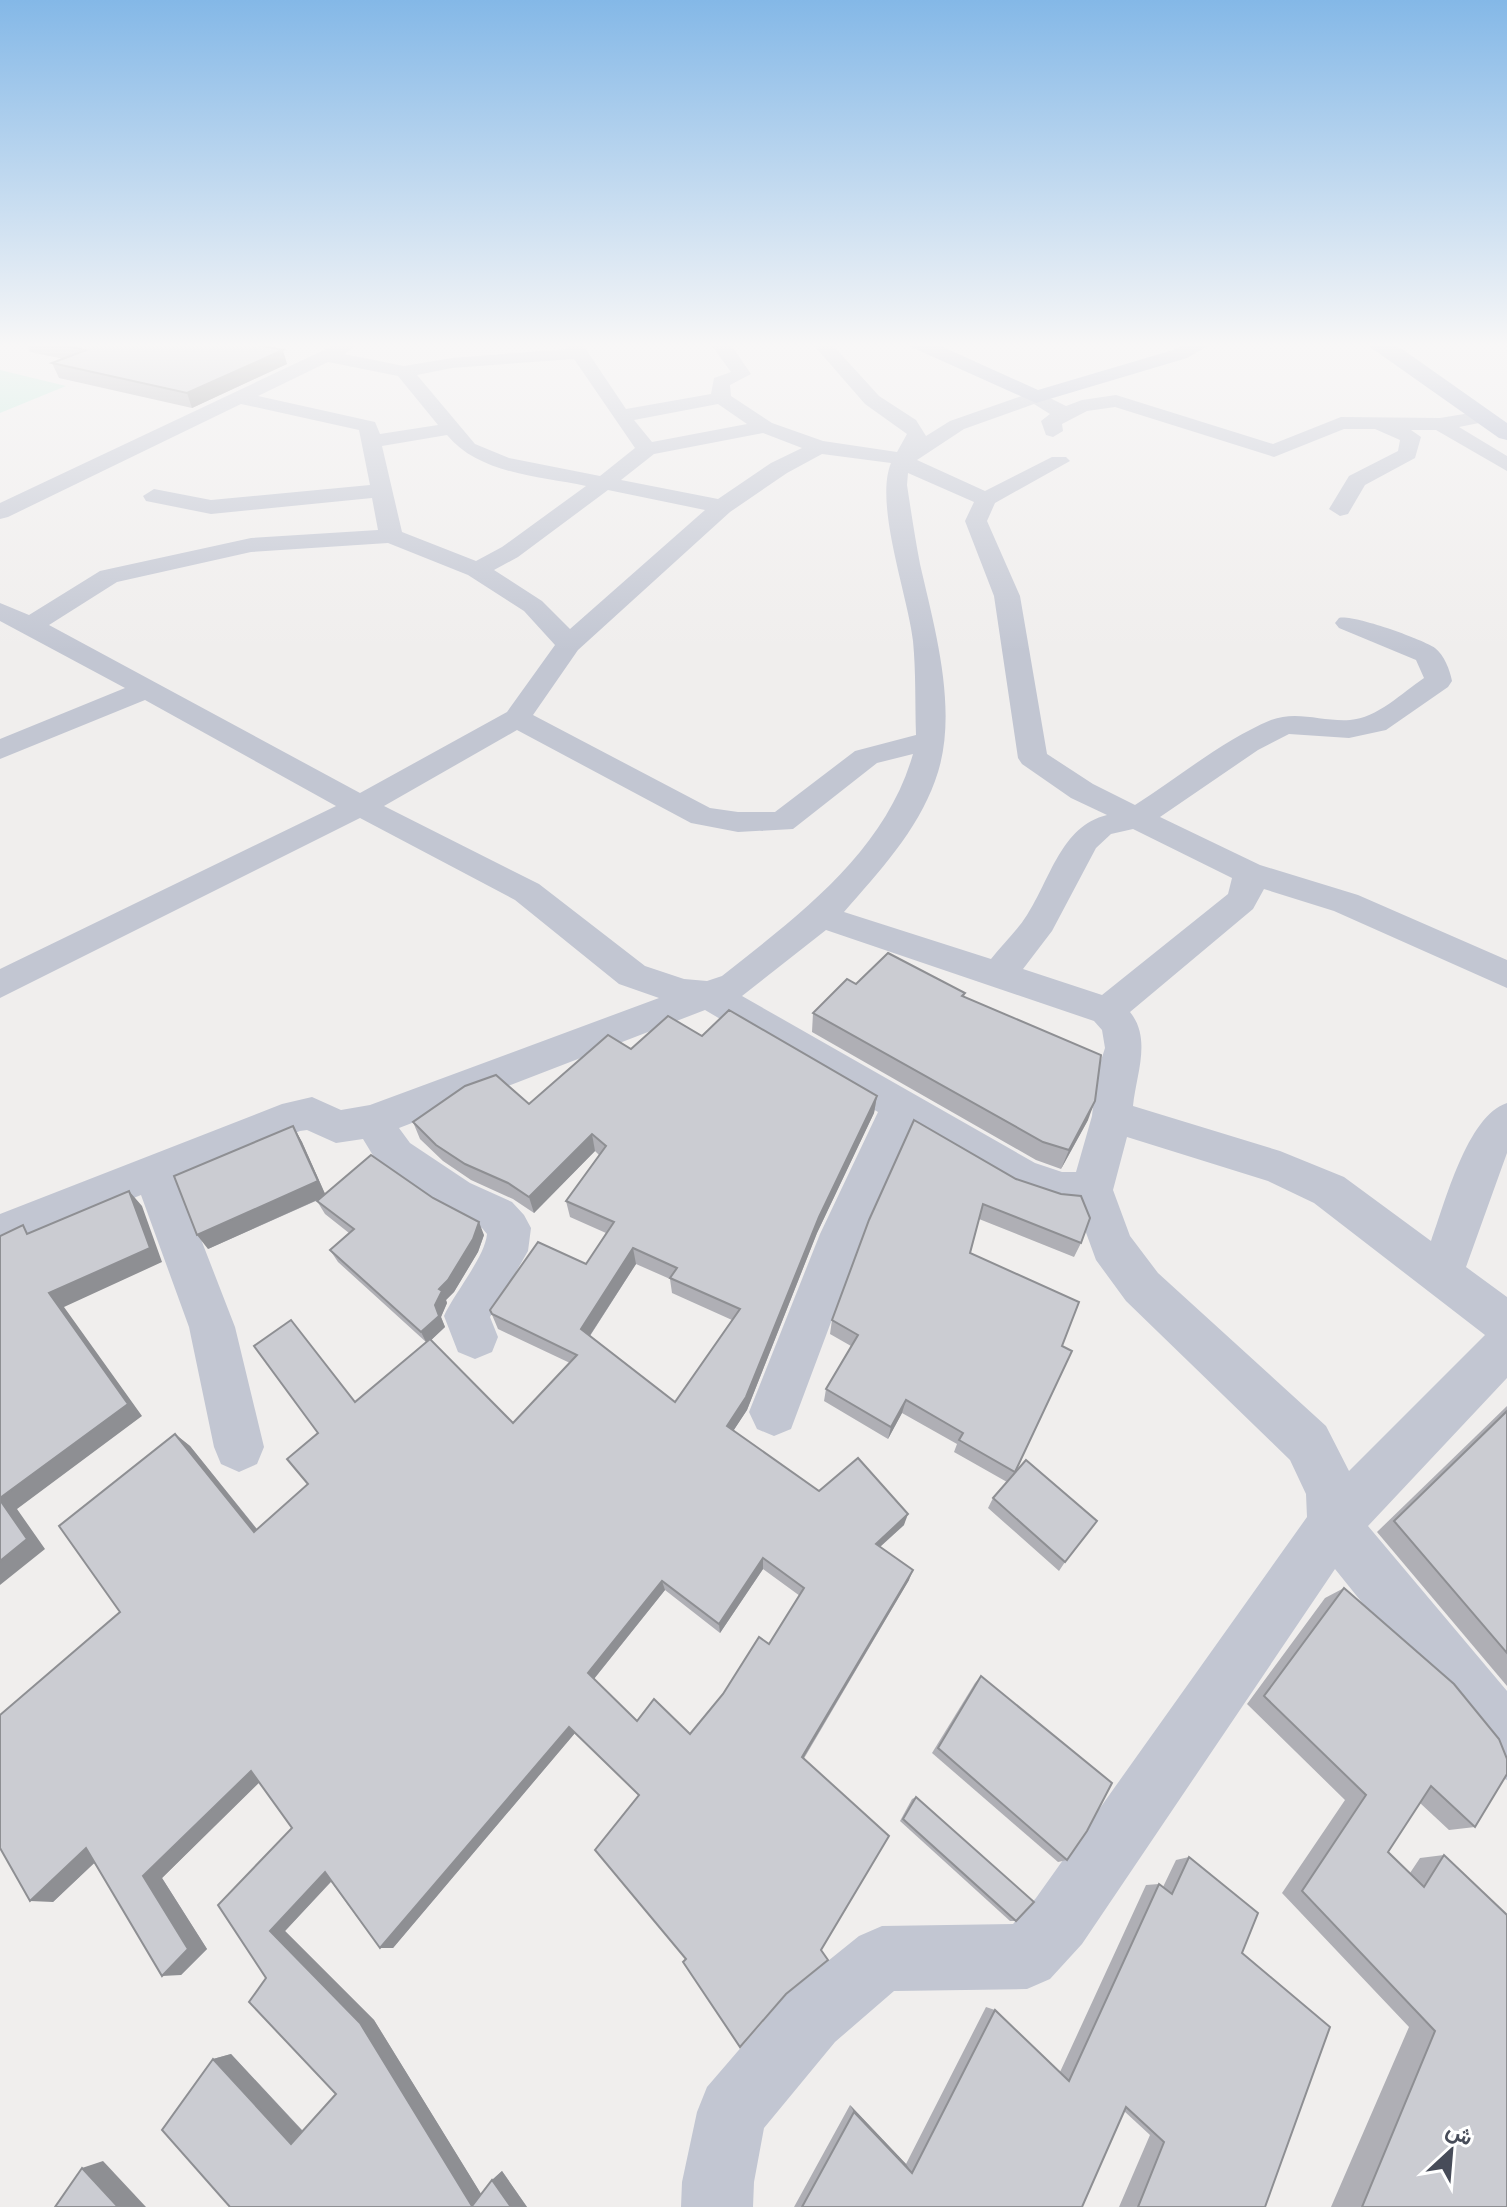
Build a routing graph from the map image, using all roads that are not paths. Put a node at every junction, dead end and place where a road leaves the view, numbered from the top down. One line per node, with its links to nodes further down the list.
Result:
1 (141, 445): 25 (street)
2 (370, 445): 20 (street)
3 (465, 445): 19 (street)
4 (644, 445): 14 (street)
5 (668, 445): 14 (street)
6 (814, 445): 13 (street)
7 (909, 445): 16 (street)
8 (926, 445): 16 (street)
9 (1255, 445): 10 (street)
10 (1288, 445)
11 (1410, 445): 24 (street)
12 (1474, 445): 18 (street)
13 (819, 447): 15 (street); 23 (street)
14 (647, 449): 19 (street)
15 (849, 451): 16 (street); 26 (street)
16 (904, 459): 22 (street); 26 (street)
17 (1059, 461): 22 (street)
18 (1507, 465)
19 (604, 483): 23 (street); 28 (street)
20 (381, 491): 21 (street); 27 (street)
21 (154, 496)
22 (986, 499): 38 (street)
23 (722, 507): 32 (street)
24 (1340, 509)
25 (0, 512)
26 (901, 517): 35 (street)
27 (391, 536): 28 (street); 31 (street)
28 (477, 570): 32 (street)
29 (0, 611): 31 (street)
30 (1348, 623): 38 (street)
31 (30, 625): 33 (street)
32 (569, 644): 34 (street)
33 (147, 689): 36 (street); 37 (street)
34 (517, 718): 35 (street); 37 (street)
35 (931, 740): 40 (street)
36 (0, 750)
37 (360, 806): 41 (street); 42 (street)
38 (1137, 818): 39 (street); 43 (street)
39 (1248, 873): 44 (street); 46 (street)
40 (821, 916): 43 (street); 45 (street)
41 (8, 968)
42 (632, 975): 45 (street); 47 (street)
43 (998, 975): 46 (street)
44 (1507, 975)
45 (708, 994): 47 (street); 48 (street)
46 (1107, 1011): 49 (street)
47 (598, 1035): 51 (street)
48 (901, 1106): 53 (street); 59 (street)
49 (1112, 1116): 53 (street); 55 (street)
50 (1507, 1119): 55 (street)
51 (373, 1121): 52 (street); 57 (street)
52 (154, 1172): 54 (street); 60 (street)
53 (1092, 1190): 61 (street)
54 (0, 1233)
55 (1441, 1273): 56 (street)
56 (1507, 1324)
57 (475, 1337)
58 (1507, 1345): 61 (street)
59 (774, 1412)
60 (239, 1447)
61 (1333, 1525): 62 (street); 63 (street)
62 (1507, 1750)
63 (717, 2207)

